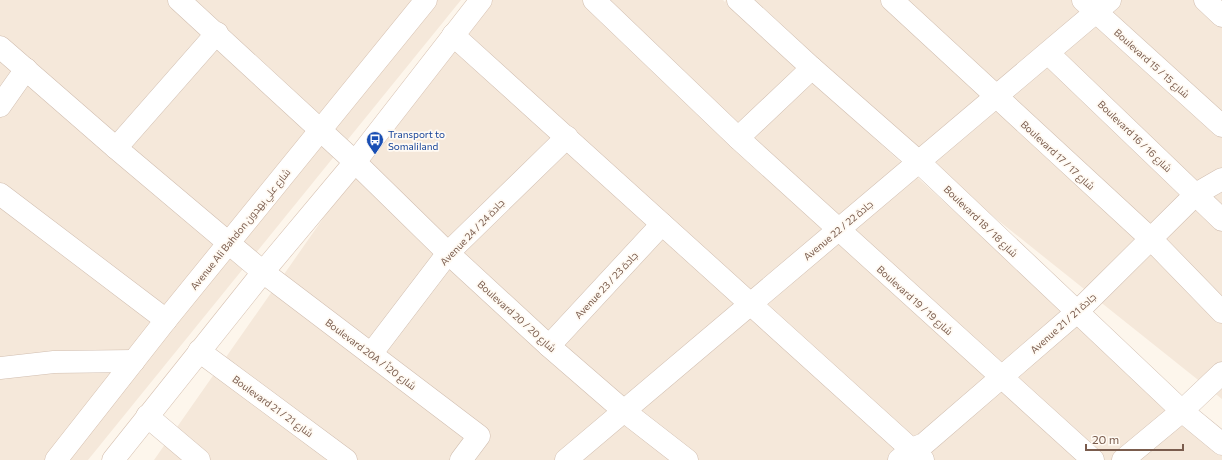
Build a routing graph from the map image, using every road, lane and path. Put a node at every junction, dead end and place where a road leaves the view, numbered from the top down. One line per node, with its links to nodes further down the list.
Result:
1 (179, 0): 10 (street, Boulevard 20 / شارع 20)
2 (482, 0): 11 (street)
3 (594, 0): 21 (street, Boulevard 19 / شارع 19)
4 (738, 0): 14 (street, Boulevard 18 / شارع 18)
5 (892, 0): 16 (street, Boulevard 17 / شارع 17)
6 (1205, 0): 9 (street)
7 (418, 3): 19 (street, Avenue Ali Bahdon شارع علي بهدون)
8 (1096, 4): 13 (street, Avenue 22 / جادة 22); 18 (street, Boulevard 15 / شارع 15)
9 (1222, 16)
10 (216, 33): 19 (street, Boulevard 20 / شارع 20); 22 (street)
11 (453, 35): 20 (street); 23 (street)
12 (0, 47): 15 (street, Boulevard 20A / شارع 20أ)
13 (1048, 53): 16 (street, Avenue 22 / جادة 22); 27 (street, Boulevard 16 / شارع 16)
14 (812, 68): 21 (street); 24 (street, Boulevard 18 / شارع 18)
15 (26, 70): 17 (street); 22 (street, Boulevard 20A / شارع 20أ)
16 (995, 97): 24 (street, Avenue 22 / جادة 22); 31 (street, Boulevard 17 / شارع 17)
17 (0, 106)
18 (1222, 126)
19 (321, 130): 23 (street, Boulevard 20 / شارع 20); 32 (street, Avenue Ali Bahdon شارع علي بهدون)
20 (567, 137): 29 (street); 33 (street, Avenue 24 / جادة 24)
21 (738, 138): 30 (street, Boulevard 19 / شارع 19)
22 (116, 148): 32 (street, Boulevard 20A / شارع 20أ)
23 (355, 162): 33 (street, Boulevard 20 / شارع 20); 34 (street)
24 (919, 162): 30 (street, Avenue 22 / جادة 22); 36 (street, Boulevard 18 / شارع 18)
25 (1222, 179): 27 (street, Avenue 21 / جادة 21)
26 (0, 194): 38 (street)
27 (1196, 194): 28 (street, Boulevard 16 / شارع 16); 31 (street, Avenue 21 / جادة 21)
28 (1222, 220)
29 (662, 224): 35 (street); 39 (street, Avenue 23 / جادة 23)
30 (838, 230): 35 (street, Avenue 22 / جادة 22); 45 (street, Boulevard 19 / شارع 19)
31 (1150, 240): 36 (street, Avenue 21 / جادة 21); 37 (street, Boulevard 17 / شارع 17)
32 (229, 243): 34 (street, Boulevard 20A / شارع 20أ); 38 (street, Avenue Ali Bahdon شارع علي بهدون)
33 (448, 253): 39 (street, Boulevard 20 / شارع 20); 41 (street, Avenue 24 / جادة 24)
34 (263, 272): 40 (street); 41 (street, Boulevard 20A / شارع 20أ)
35 (752, 303): 46 (street, Avenue 22 / جادة 22); 50 (street)
36 (1078, 312): 45 (street, Avenue 21 / جادة 21); 47 (street, Boulevard 18 / شارع 18)
37 (1222, 312)
38 (166, 320): 42 (street, Avenue Ali Bahdon شارع علي بهدون)
39 (549, 346): 46 (street, Boulevard 20 / شارع 20)
40 (199, 351): 48 (street); 54 (street, Boulevard 21 / شارع 21)
41 (372, 354): 55 (street, Boulevard 20A / شارع 20أ)
42 (134, 361): 43 (street); 51 (street, Avenue Ali Bahdon شارع علي بهدون)
43 (0, 368)
44 (1222, 373): 47 (street)
45 (1001, 378): 50 (street, Avenue 21 / جادة 21); 58 (street, Boulevard 19 / شارع 19)
46 (624, 411): 56 (street, Avenue 22 / جادة 22); 57 (street, Boulevard 20 / شارع 20)
47 (1182, 411): 49 (street, Boulevard 18 / شارع 18); 59 (street)
48 (147, 416): 52 (street); 53 (street)
49 (1222, 444)
50 (911, 456)
51 (56, 460)
52 (113, 460)
53 (200, 460)
54 (346, 460)
55 (461, 460)
56 (566, 460)
57 (687, 460)
58 (1093, 460)
59 (1123, 460)

